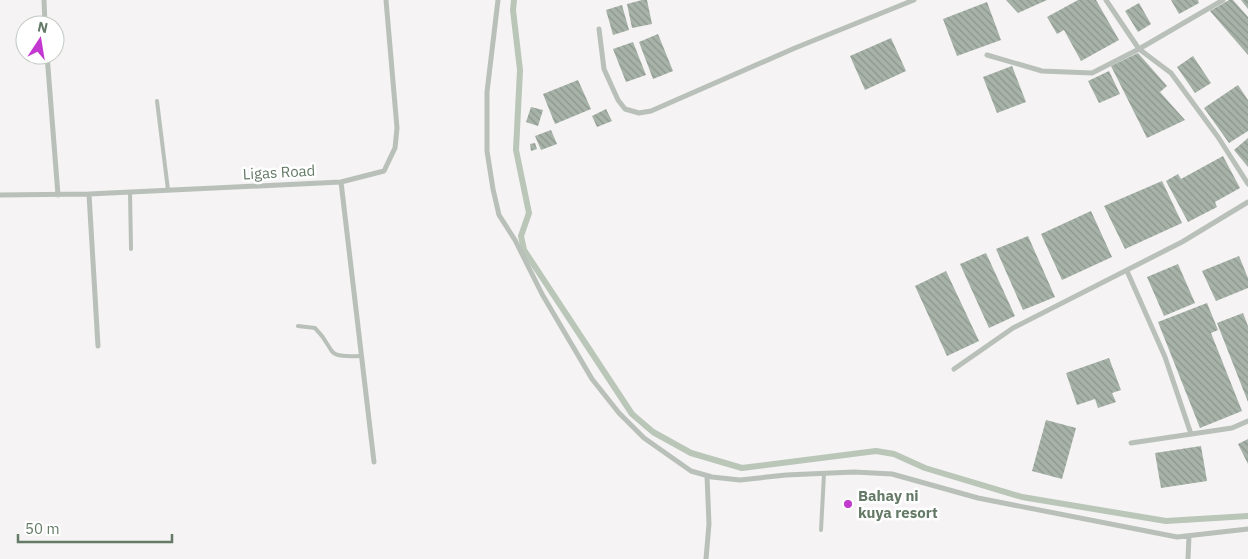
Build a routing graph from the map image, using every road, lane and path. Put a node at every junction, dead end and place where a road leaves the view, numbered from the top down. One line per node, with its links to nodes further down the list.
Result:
1 (44, 0): 7 (street)
2 (386, 0): 13 (street, Ligas Road)
3 (498, 0): 32 (street)
4 (914, 0): 8 (street)
5 (1106, 0): 9 (street)
6 (1223, 0): 9 (street)
7 (45, 15)
8 (599, 29)
9 (1139, 49): 10 (street); 14 (street)
10 (987, 55)
11 (48, 65): 17 (street)
12 (157, 101): 15 (lane)
13 (342, 182): 15 (street, Ligas Road); 25 (street)
14 (1248, 184)
15 (168, 190): 16 (street, Ligas Road)
16 (130, 192): 18 (street, Ligas Road); 21 (lane)
17 (58, 194): 18 (street, Ligas Road); 19 (street, Ligas Road)
18 (89, 194): 24 (street)
19 (0, 195)
20 (1248, 202): 22 (street)
21 (131, 249)
22 (1127, 271): 26 (street); 28 (street)
23 (298, 326): 25 (lane)
24 (98, 346)
25 (361, 356): 30 (street)
26 (954, 370)
27 (1248, 421): 28 (street)
28 (1191, 434): 29 (street)
29 (1130, 443)
30 (374, 462)
31 (824, 474): 32 (street); 34 (lane); 35 (street)
32 (707, 476): 36 (street)
33 (1248, 529): 35 (street)
34 (821, 530)
35 (1189, 536): 37 (street)
36 (706, 559)
37 (1188, 559)

